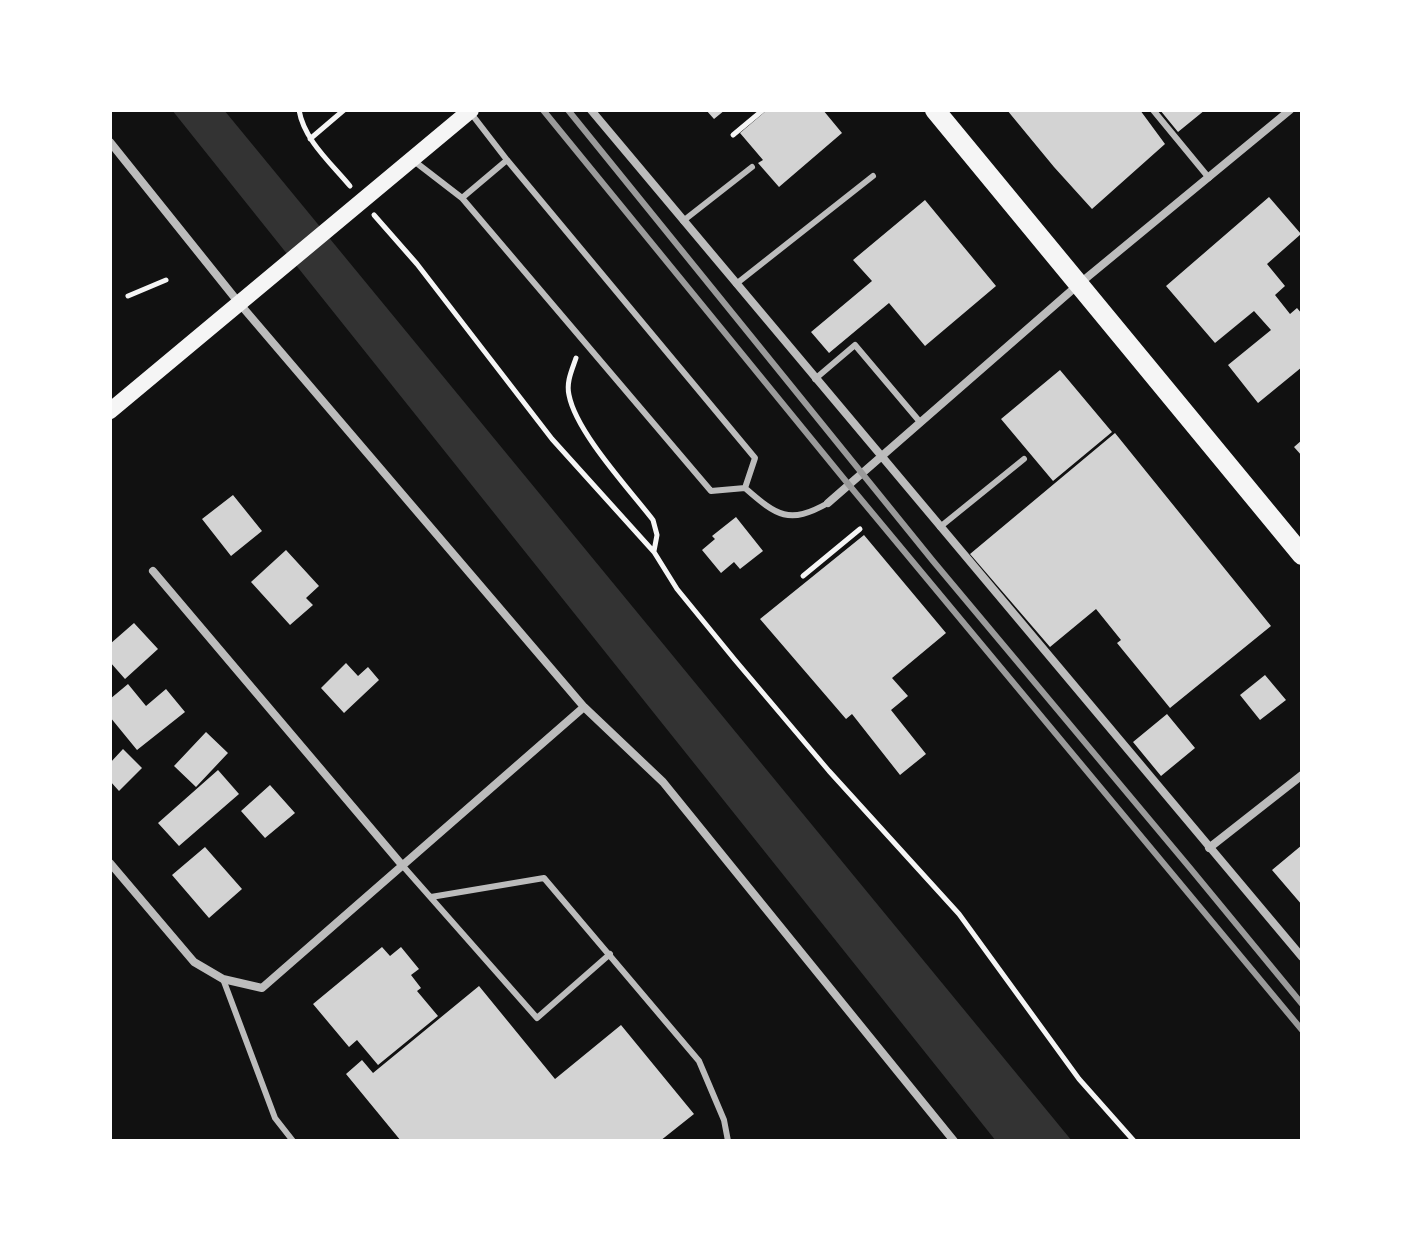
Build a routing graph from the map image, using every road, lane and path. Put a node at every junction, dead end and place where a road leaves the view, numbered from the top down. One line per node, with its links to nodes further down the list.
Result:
1 (299, 110): 10 (path)
2 (344, 110): 10 (path)
3 (591, 110): 20 (street)
4 (763, 110): 9 (path)
5 (935, 110): 23 (main road)
6 (1153, 110): 16 (lane)
7 (1290, 110): 16 (street)
8 (470, 111): 12 (main road); 13 (lane)
9 (733, 135)
10 (310, 139): 17 (path)
11 (110, 142): 25 (street)
12 (411, 159): 18 (lane); 25 (main road)
13 (507, 160): 18 (lane); 32 (lane)
14 (752, 167): 20 (lane)
15 (873, 176): 22 (lane)
16 (1209, 178): 23 (street)
17 (352, 188)
18 (462, 198): 26 (lane)
19 (370, 210): 36 (path)
20 (683, 221): 22 (street)
21 (166, 280): 24 (path)
22 (736, 284): 27 (street)
23 (1079, 284): 29 (street); 37 (main road)
24 (128, 296)
25 (239, 303): 28 (main road); 40 (street)
26 (583, 339): 32 (lane); 36 (path)
27 (815, 379): 29 (lane); 30 (street)
28 (110, 411)
29 (920, 422): 30 (street)
30 (881, 456): 33 (street); 34 (street)
31 (1024, 459): 34 (lane)
32 (745, 488): 33 (lane)
33 (828, 503)
34 (940, 527): 42 (street)
35 (860, 529): 39 (path)
36 (654, 552): 52 (path)
37 (1302, 555)
38 (153, 571): 44 (street)
39 (803, 576)
40 (584, 707): 44 (street); 51 (street)
41 (1302, 775): 42 (street)
42 (1209, 848): 47 (street)
43 (110, 863): 48 (street)
44 (402, 865): 45 (lane); 48 (street)
45 (431, 897): 46 (lane); 46 (lane)
46 (610, 954): 50 (lane)
47 (1302, 957)
48 (223, 979): 49 (lane)
49 (293, 1141)
50 (728, 1141)
51 (954, 1141)
52 (1134, 1141)

